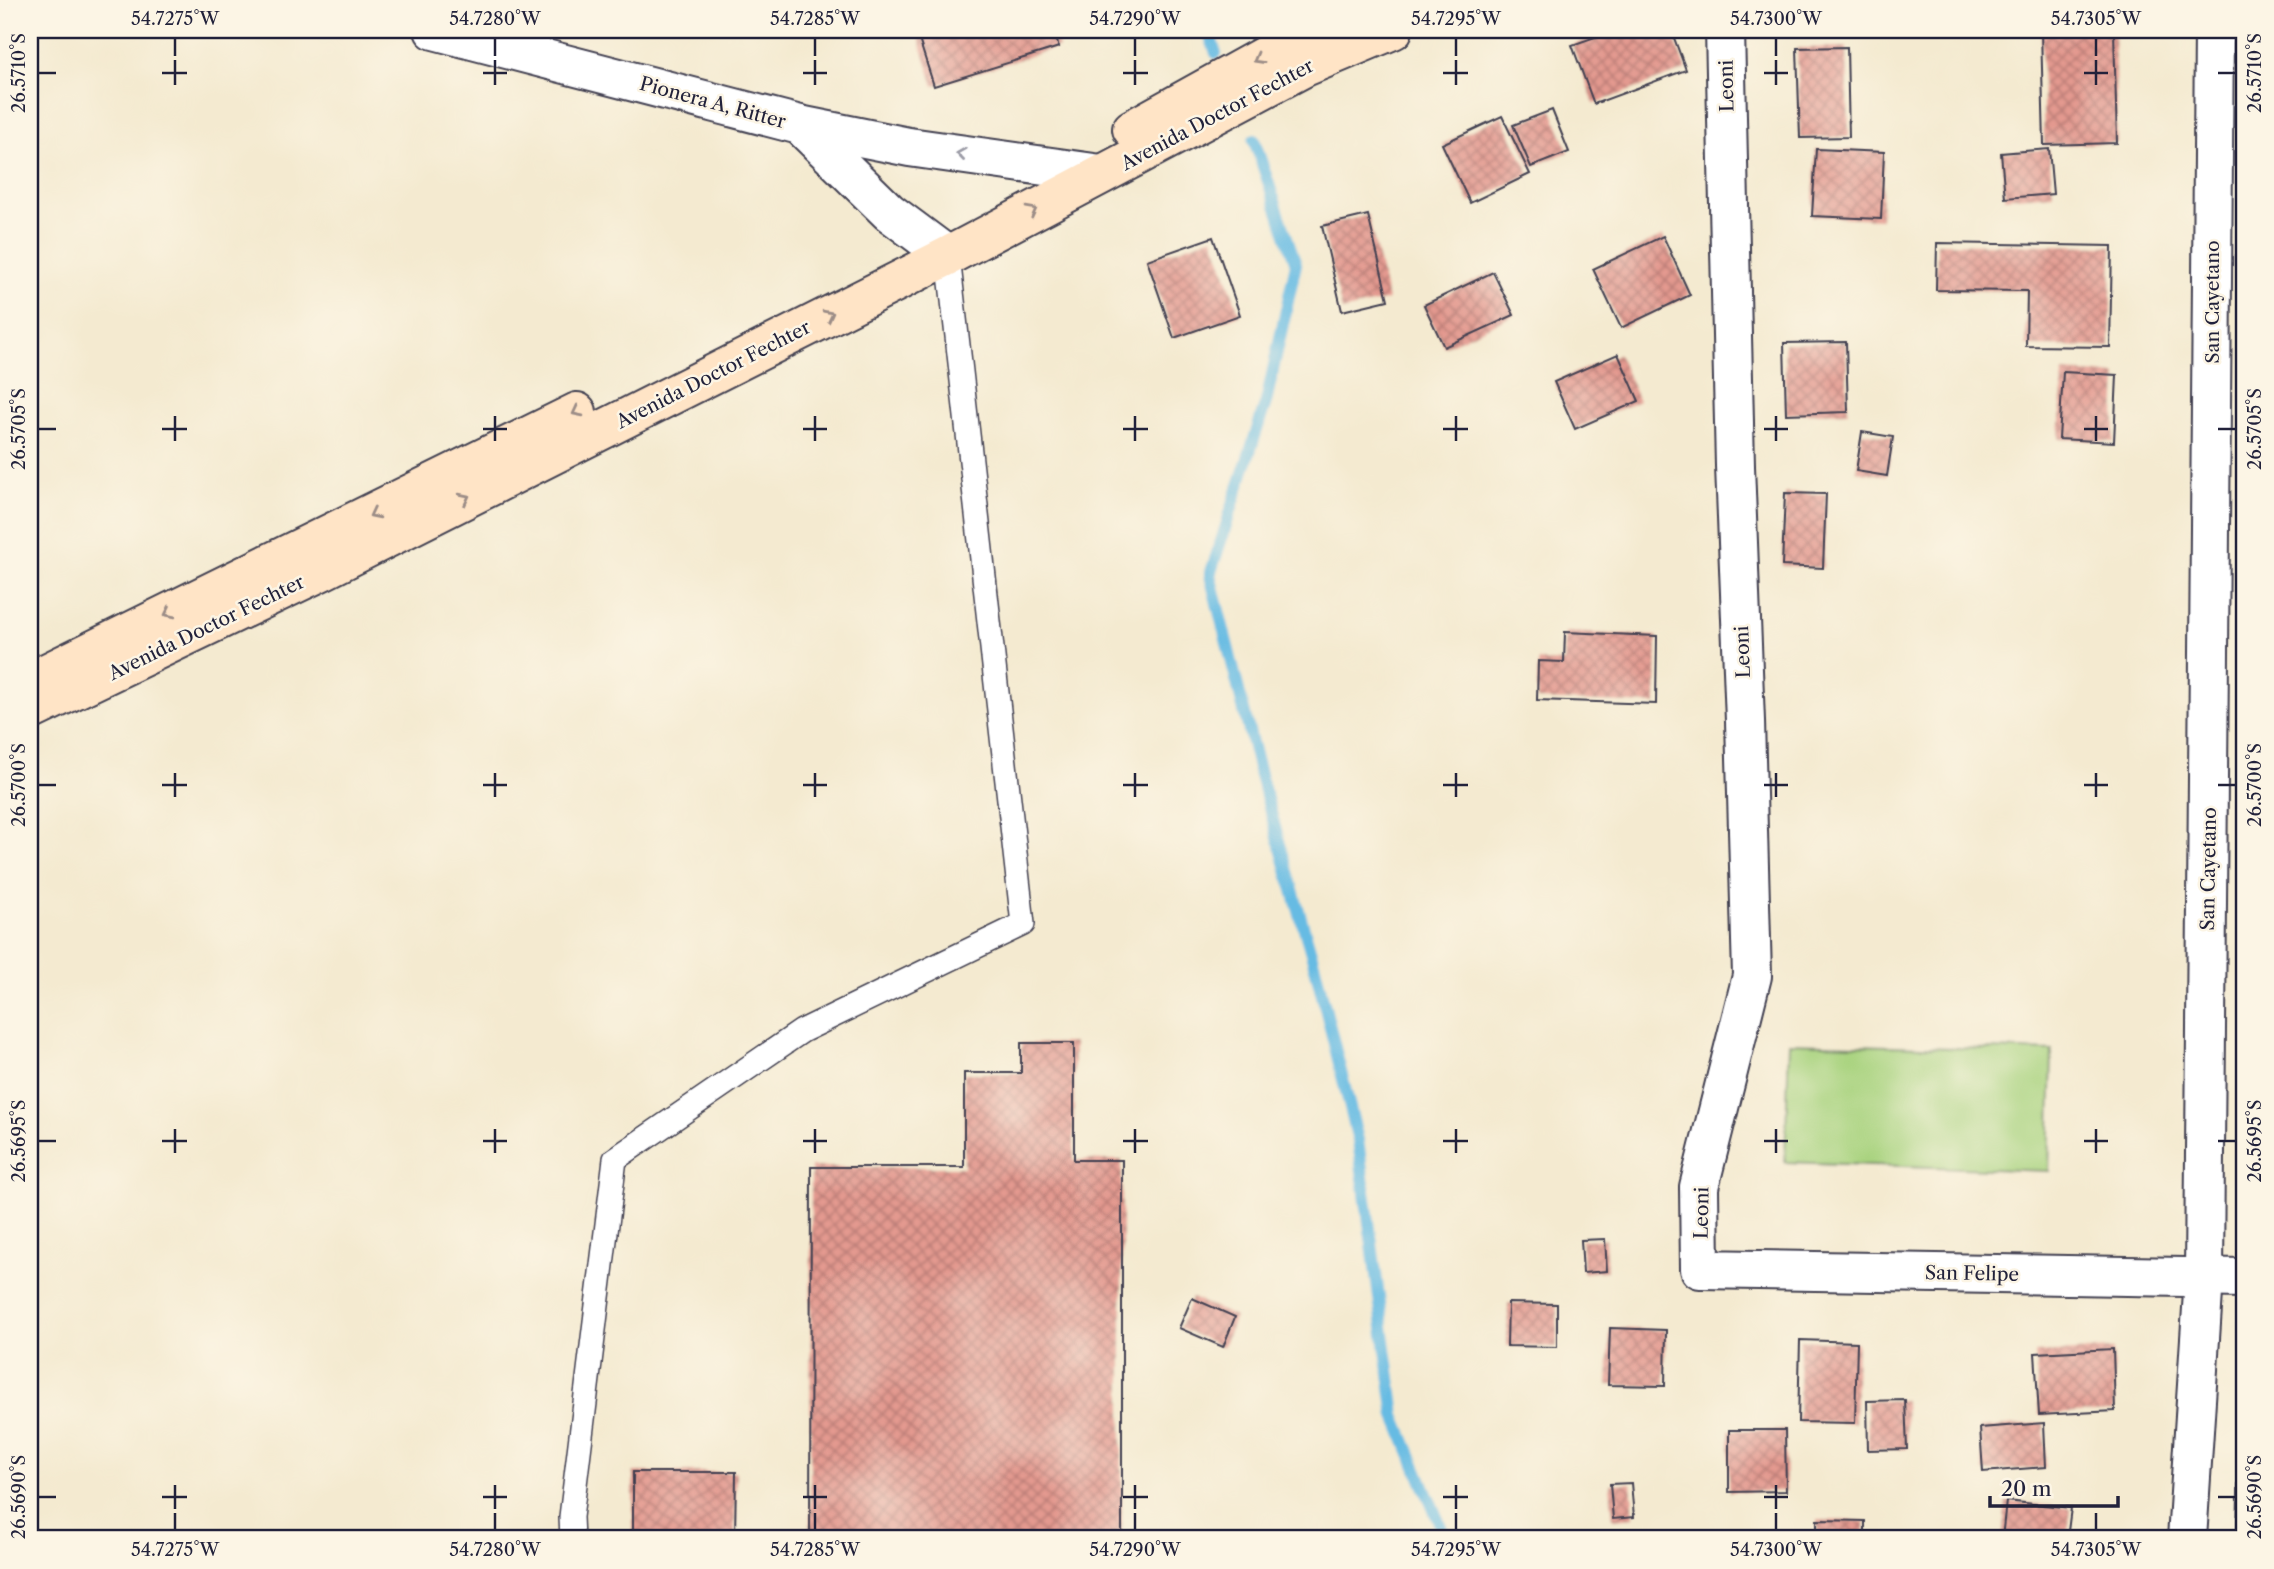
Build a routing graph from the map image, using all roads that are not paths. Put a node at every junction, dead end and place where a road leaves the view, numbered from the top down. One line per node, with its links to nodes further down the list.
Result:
1 (434, 30): 6 (street, Pionera A, Ritter)
2 (1319, 30): 7 (main road, Avenida Doctor Fechter, one-way to 7)
3 (1394, 30): 8 (main road, Avenida Doctor Fechter)
4 (1725, 30): 13 (street, Leoni)
5 (2214, 30): 10 (street, San Cayetano)
6 (800, 125): 7 (street, one-way to 6); 9 (street, Pionera A, Ritter)
7 (1062, 168): 8 (street); 9 (main road, Avenida Doctor Fechter)
8 (1101, 174): 9 (main road, Avenida Doctor Fechter, one-way to 8)
9 (936, 247): 11 (main road, Avenida Doctor Fechter, one-way to 11); 12 (main road, Avenida Doctor Fechter, one-way to 9); 16 (lane)
10 (2228, 524): 14 (street, San Cayetano)
11 (30, 681)
12 (30, 711)
13 (1700, 1269): 14 (street, San Felipe)
14 (2204, 1277): 15 (street, San Felipe); 17 (street, San Cayetano)
15 (2244, 1278)
16 (572, 1539)
17 (2187, 1539)

